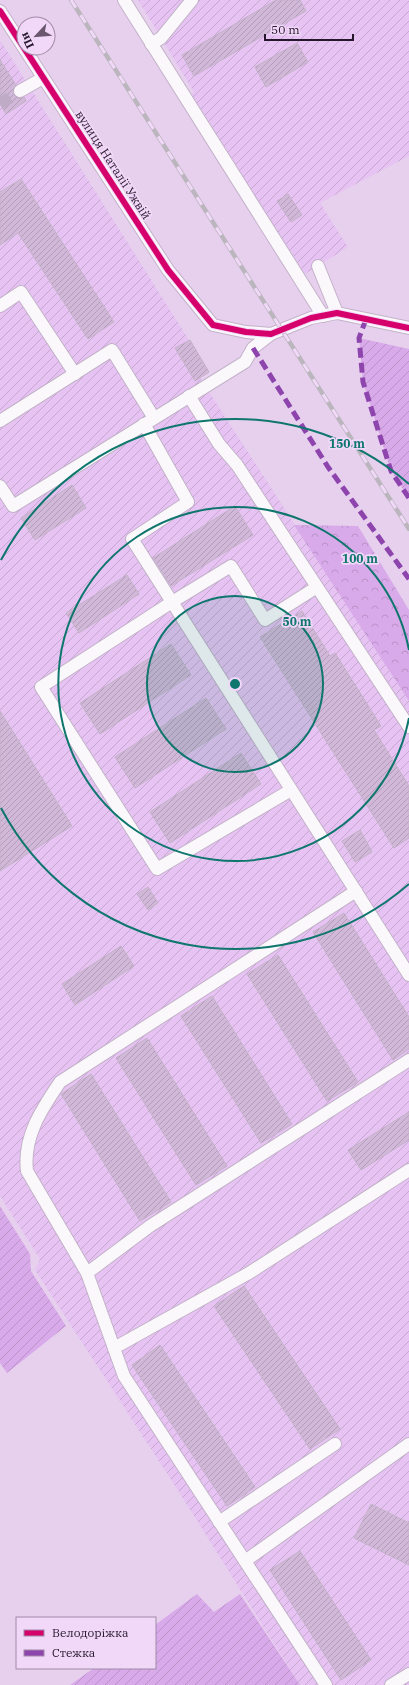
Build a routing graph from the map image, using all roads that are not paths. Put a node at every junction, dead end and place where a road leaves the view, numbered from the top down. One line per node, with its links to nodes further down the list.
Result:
1 (124, 0): 4 (street)
2 (192, 0): 4 (street)
3 (0, 11): 5 (street, вулиця Наталії Ужвій)
4 (151, 44): 10 (street)
5 (43, 78): 6 (street); 12 (street, вулиця Наталії Ужвій)
6 (20, 91)
7 (318, 266): 9 (street)
8 (0, 306): 13 (street)
9 (337, 313): 10 (street); 11 (street)
10 (323, 316): 12 (street)
11 (409, 328)
12 (271, 334): 14 (street)
13 (74, 374): 15 (street); 16 (street)
14 (189, 396): 16 (street); 18 (street)
15 (0, 421)
16 (149, 421): 17 (street); 19 (street)
17 (0, 486)
18 (317, 587): 19 (street); 20 (street)
19 (172, 602): 21 (street); 21 (street)
20 (409, 727)
21 (291, 790): 22 (street)
22 (356, 891): 23 (street); 26 (street)
23 (409, 975)
24 (409, 1060): 26 (street)
25 (409, 1170): 27 (street)
26 (87, 1273): 27 (street)
27 (114, 1348): 30 (street)
28 (335, 1444): 30 (street)
29 (409, 1444): 31 (street)
30 (219, 1522): 31 (street)
31 (245, 1561): 33 (street)
32 (409, 1674): 34 (street)
33 (326, 1685)
34 (391, 1685)

